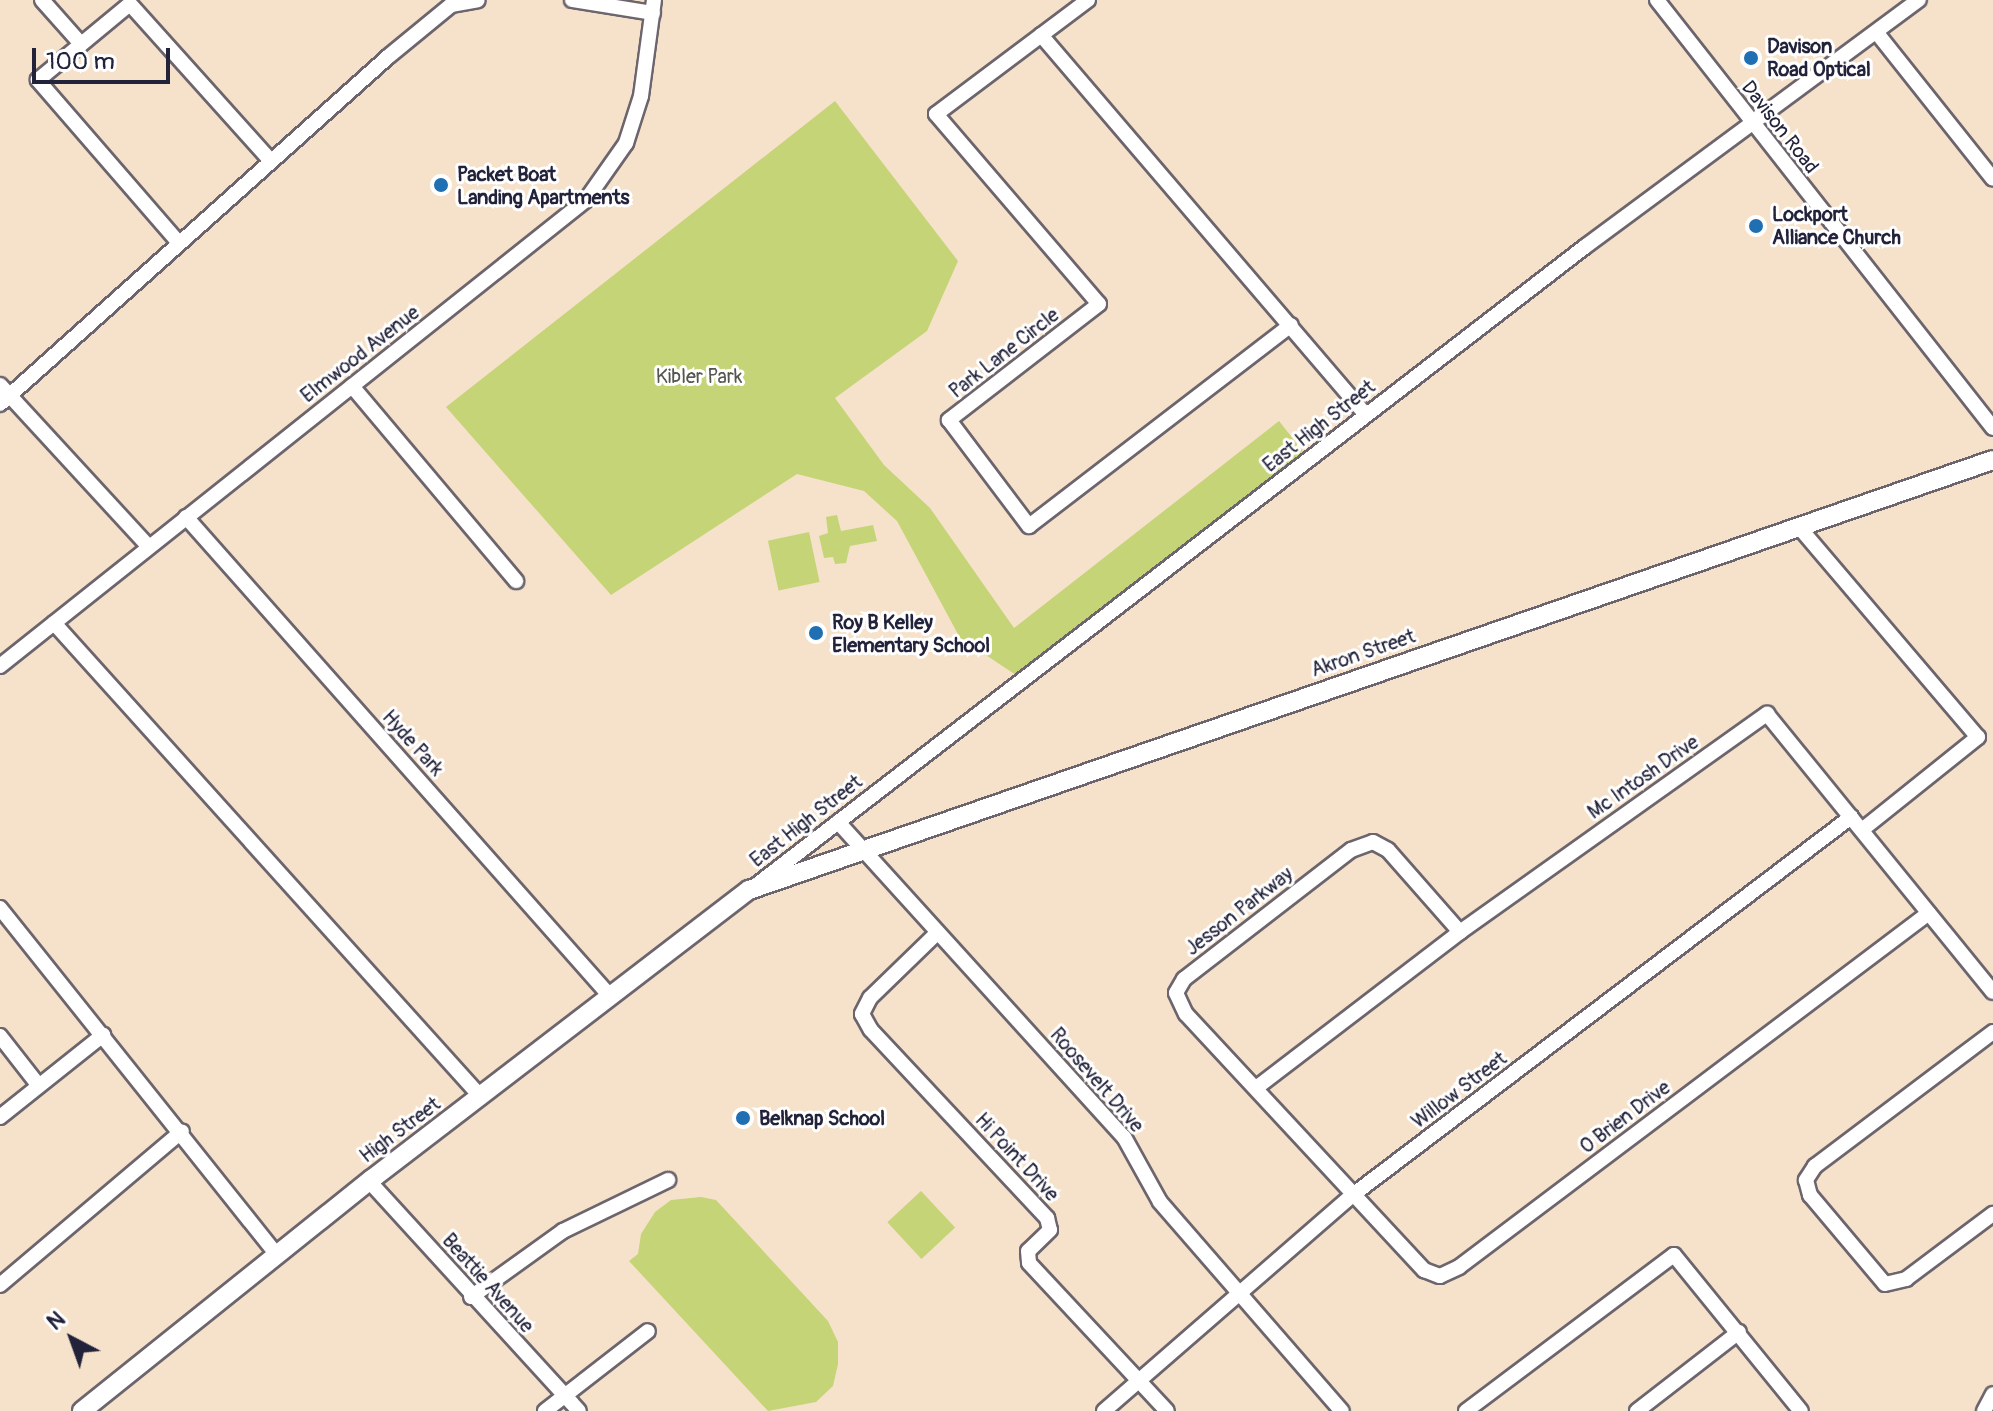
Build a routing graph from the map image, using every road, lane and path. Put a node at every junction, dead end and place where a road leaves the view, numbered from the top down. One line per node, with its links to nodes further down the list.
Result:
1 (42, 0): 10 (street)
2 (478, 0): 12 (street)
3 (572, 0): 7 (street)
4 (1088, 0): 9 (street, Park Lane Circle)
5 (1657, 0): 11 (street, Davison Road)
6 (1919, 0): 8 (street, East High Street)
7 (654, 6): 16 (street, Elmwood Avenue)
8 (1877, 33): 11 (street, East High Street); 13 (street)
9 (1041, 35): 15 (street); 15 (street, Park Lane Circle)
10 (81, 44): 12 (street); 14 (street)
11 (1754, 125): 18 (street, East High Street); 19 (street, Davison Road)
12 (271, 161): 14 (street)
13 (1993, 179)
14 (179, 243): 17 (street)
15 (1291, 325): 18 (street)
16 (352, 386): 21 (street, Elmwood Avenue); 24 (street)
17 (3, 395): 23 (street)
18 (1366, 415): 28 (street, East High Street)
19 (1993, 428)
20 (1993, 460): 22 (main road, Akron Street)
21 (186, 517): 23 (street, Elmwood Avenue); 38 (street, Hyde Park)
22 (1799, 527): 29 (street); 30 (main road, Akron Street)
23 (148, 546): 25 (street, Elmwood Avenue)
24 (516, 581)
25 (54, 623): 26 (street, Elmwood Avenue); 44 (street)
26 (0, 666)
27 (1851, 817): 29 (street, Mc Intosh Drive); 35 (street, Mc Intosh Drive); 49 (street, Willow Street)
28 (838, 822): 30 (street, Roosevelt Drive); 31 (street, East High Street)
29 (1862, 830): 33 (street, Mc Intosh Drive)
30 (860, 849): 31 (main road, Akron Street); 36 (street, Roosevelt Drive)
31 (749, 890): 38 (main road, High Street)
32 (0, 908): 34 (street)
33 (1929, 913): 37 (street, Mc Intosh Drive); 49 (street, O Brien Drive)
34 (5, 926): 40 (street)
35 (1460, 932): 43 (street, Mc Intosh Drive); 43 (street, Jesson Parkway)
36 (937, 933): 53 (street, Roosevelt Drive); 57 (street, Hi Point Drive)
37 (1993, 992)
38 (610, 996): 44 (main road, High Street)
39 (1993, 1032): 50 (street)
40 (103, 1035): 42 (street); 46 (street)
41 (0, 1036): 42 (street)
42 (39, 1086): 45 (street)
43 (1256, 1088): 49 (street, Jesson Parkway)
44 (481, 1097): 48 (main road, High Street)
45 (0, 1117)
46 (182, 1131): 51 (street); 52 (street)
47 (668, 1180): 54 (street)
48 (369, 1181): 51 (main road, High Street); 54 (street, Beattie Avenue)
49 (1354, 1194): 53 (street, Willow Street)
50 (1993, 1214)
51 (277, 1255): 60 (main road, High Street)
52 (0, 1285)
53 (1242, 1292): 57 (street, Willow Street); 65 (street, Roosevelt Drive)
54 (471, 1297): 59 (street, Beattie Avenue)
55 (648, 1331): 59 (street)
56 (1739, 1332): 66 (street); 67 (street); 68 (street)
57 (1141, 1383): 63 (street, Willow Street); 64 (street, Hi Point Drive)
58 (1993, 1394): 69 (street)
59 (564, 1396): 61 (street); 62 (street, Beattie Avenue)
60 (82, 1411)
61 (545, 1411)
62 (579, 1411)
63 (1104, 1411)
64 (1167, 1411)
65 (1342, 1411)
66 (1466, 1411)
67 (1637, 1411)
68 (1801, 1411)
69 (1984, 1411)

